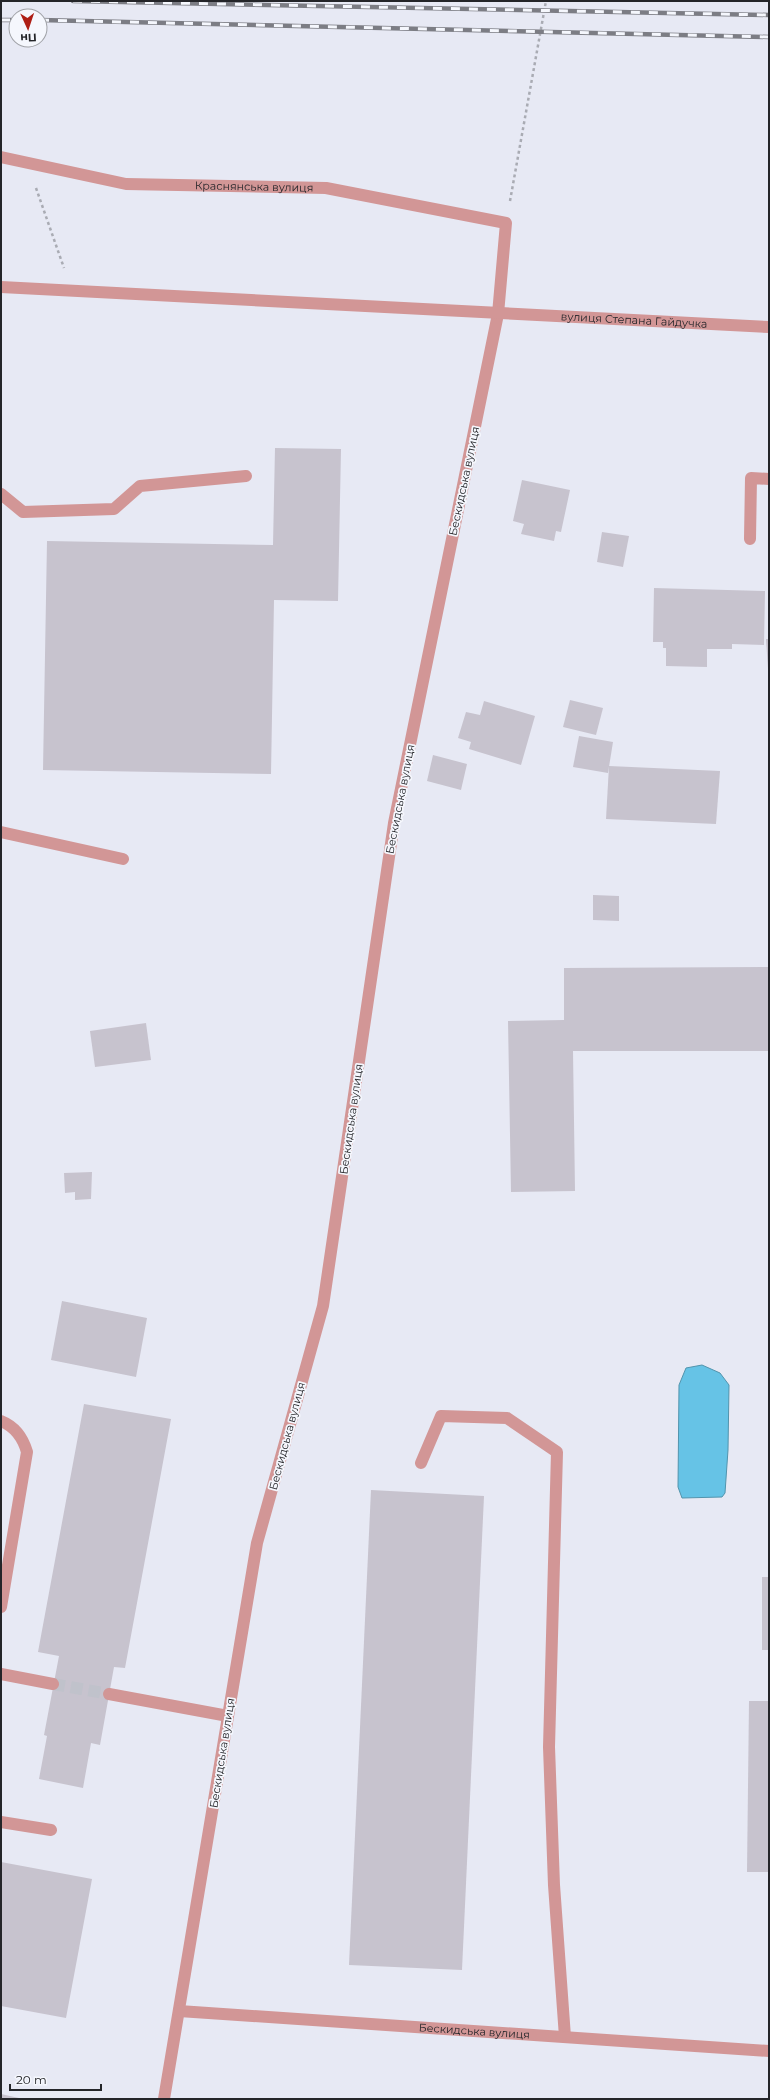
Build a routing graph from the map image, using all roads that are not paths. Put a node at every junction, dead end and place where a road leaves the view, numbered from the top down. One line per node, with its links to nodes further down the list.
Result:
1 (1, 157): 2 (street, Краснянська вулиця)
2 (506, 223): 4 (street, Бескидська вулиця)
3 (1, 287): 4 (street, вулиця Степана Гайдучка)
4 (498, 314): 5 (street, вулиця Степана Гайдучка); 18 (street, Бескидська вулиця)
5 (769, 327)
6 (246, 476): 8 (street)
7 (769, 479): 9 (street)
8 (1, 494)
9 (750, 539)
10 (1, 832): 11 (street)
11 (123, 859)
12 (1, 1421): 14 (street)
13 (421, 1463): 22 (street)
14 (1, 1607)
15 (1, 1674): 16 (street)
16 (53, 1684)
17 (109, 1694): 18 (street)
18 (228, 1716): 21 (street, Бескидська вулиця)
19 (1, 1822): 20 (street)
20 (51, 1830)
21 (179, 2011): 22 (street, Бескидська вулиця); 24 (street, Бескидська вулиця)
22 (565, 2037): 23 (street, Бескидська вулиця)
23 (769, 2051)
24 (164, 2099)

